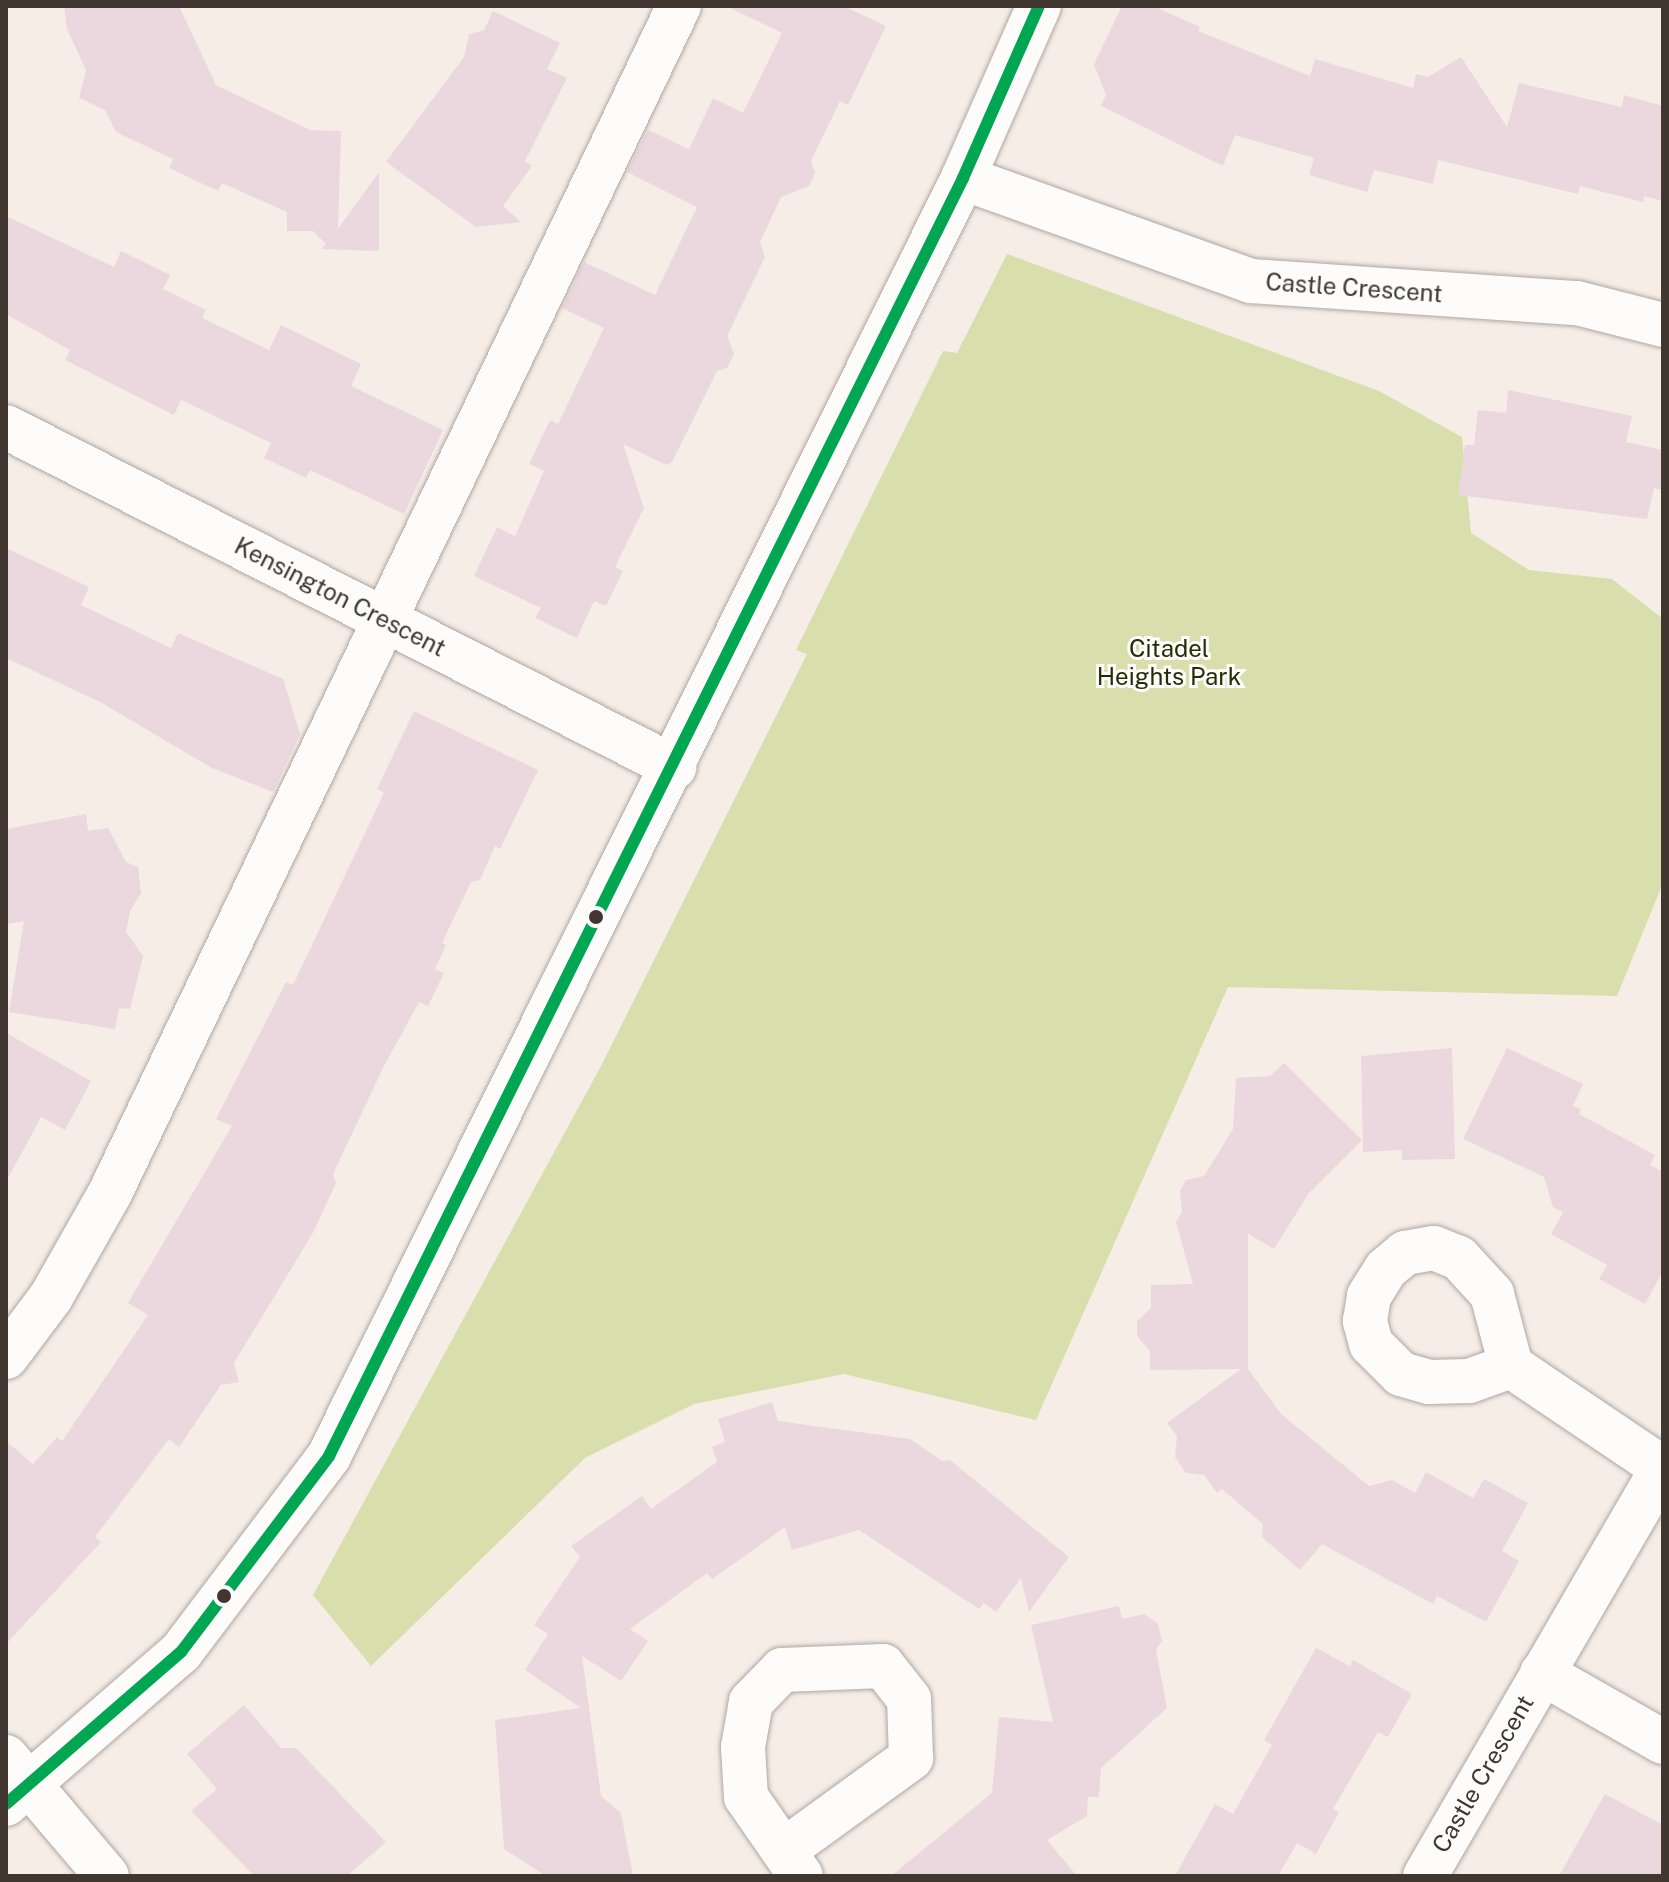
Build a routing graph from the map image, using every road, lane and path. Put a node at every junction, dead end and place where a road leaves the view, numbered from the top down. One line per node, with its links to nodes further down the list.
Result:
1 (679, 6): 6 (street)
2 (1039, 6): 3 (street)
3 (963, 178): 4 (street, Castle Crescent); 7 (street)
4 (1663, 325)
5 (6, 427): 6 (street, Kensington Crescent)
6 (384, 619): 7 (street, Kensington Crescent); 8 (street)
7 (674, 767): 13 (street)
8 (6, 1357)
9 (1511, 1366): 10 (street)
10 (1663, 1467): 11 (street, Castle Crescent)
11 (1542, 1673): 12 (street, Castle Crescent); 16 (street, Castle Crescent)
12 (1663, 1742)
13 (14, 1781): 15 (street)
14 (794, 1864): 14 (street)
15 (107, 1876)
16 (1425, 1876)

